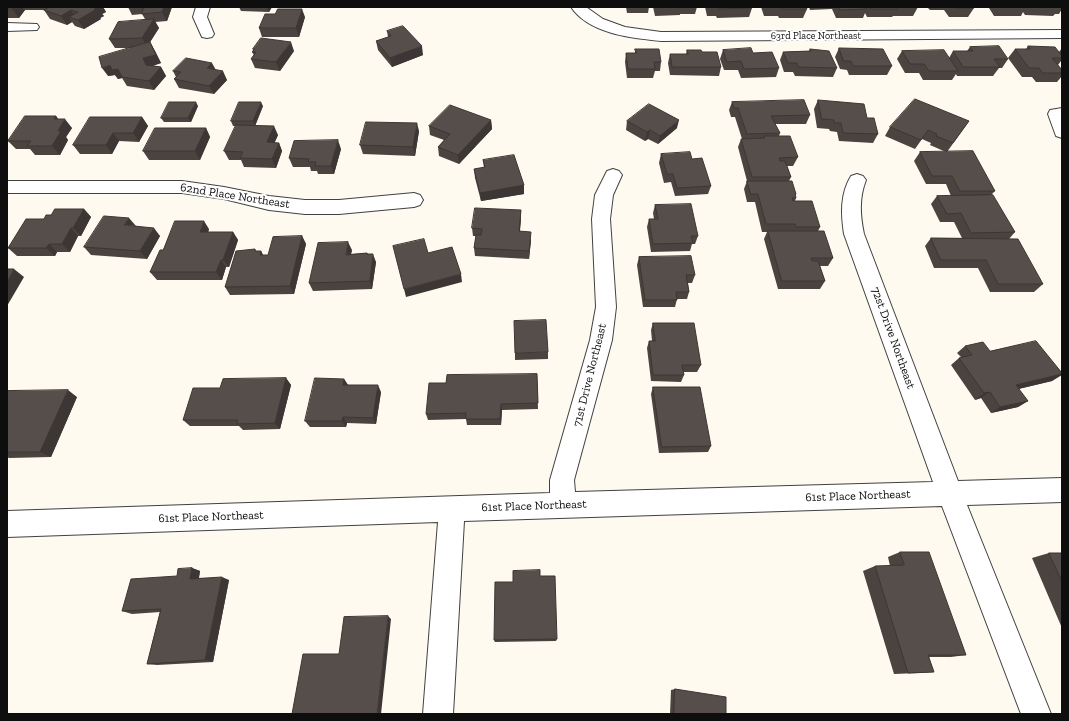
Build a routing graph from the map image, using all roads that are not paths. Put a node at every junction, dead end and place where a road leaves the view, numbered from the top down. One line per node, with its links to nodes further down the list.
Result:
1 (203, 7): 5 (street)
2 (578, 7): 6 (street, 63rd Place Northeast)
3 (7, 27): 4 (street)
4 (32, 27)
5 (207, 34)
6 (1062, 34)
7 (1062, 113): 8 (street)
8 (1062, 132)
9 (613, 174): 15 (street, 71st Drive Northeast)
10 (857, 180): 14 (street, 72st Drive Northeast)
11 (7, 187): 12 (street, 62nd Place Northeast)
12 (414, 200)
13 (1062, 490): 14 (street, 61st Place Northeast)
14 (950, 494): 15 (street, 61st Place Northeast); 19 (street, 72st Drive Northeast)
15 (563, 505): 16 (street, 61st Place Northeast)
16 (452, 509): 17 (street, 61st Place Northeast); 18 (street)
17 (7, 524)
18 (438, 714)
19 (1036, 714)

